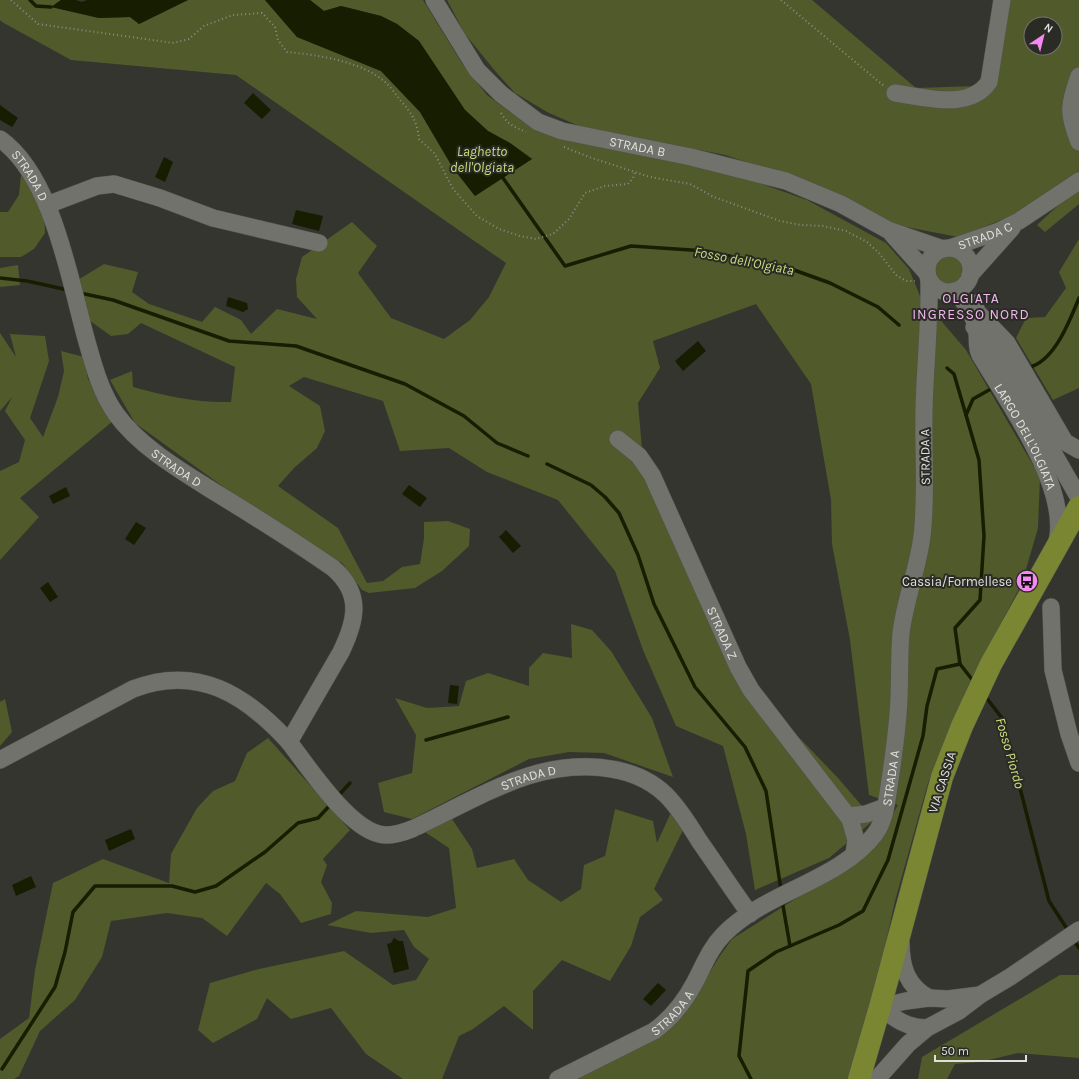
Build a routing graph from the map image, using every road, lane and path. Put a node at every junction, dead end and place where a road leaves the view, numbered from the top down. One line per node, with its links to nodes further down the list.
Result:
1 (11, 0): 9 (path)
2 (434, 0): 13 (street, STRADA B)
3 (781, 0): 6 (path)
4 (1002, 0): 6 (street)
5 (1079, 76): 8 (street)
6 (895, 93)
7 (0, 139): 11 (street, STRADA D)
8 (1079, 142)
9 (635, 172)
10 (1079, 181): 12 (street, STRADA C)
11 (47, 205): 14 (street); 26 (street, STRADA D)
12 (1019, 221): 15 (street, STRADA C); 17 (street, STRADA C)
13 (888, 230): 15 (street, STRADA B); 16 (street, STRADA B)
14 (319, 243)
15 (946, 248): 16 (street); 17 (street)
16 (928, 276): 17 (street); 18 (street, STRADA A)
17 (959, 286): 18 (street); 19 (street, LARGO DELL'OLGIATA)
18 (930, 313): 29 (street, STRADA A)
19 (983, 328): 21 (street, LARGO DELL'OLGIATA); 22 (street, LARGO DELL'OLGIATA); 24 (street, LARGO DELL'OLGIATA)
20 (618, 439): 30 (street, STRADA Z)
21 (1079, 450)
22 (1079, 498)
23 (1079, 507): 24 (main road, VIA CASSIA)
24 (1056, 546): 33 (main road, VIA CASSIA)
25 (1051, 607): 28 (street)
26 (289, 742): 27 (street, STRADA D); 32 (street, STRADA D)
27 (0, 760)
28 (1079, 763)
29 (885, 807): 30 (street); 31 (street, STRADA A)
30 (848, 816): 31 (street, STRADA Z)
31 (854, 854): 32 (street, STRADA A)
32 (750, 914): 39 (street, STRADA A)
33 (903, 920): 36 (street); 37 (main road, VIA CASSIA)
34 (1079, 930): 35 (street)
35 (980, 995): 36 (street); 38 (street)
36 (929, 998): 37 (street)
37 (880, 1007): 38 (street); 40 (main road, VIA CASSIA)
38 (927, 1028): 41 (street)
39 (558, 1079)
40 (858, 1079)
41 (878, 1079)

